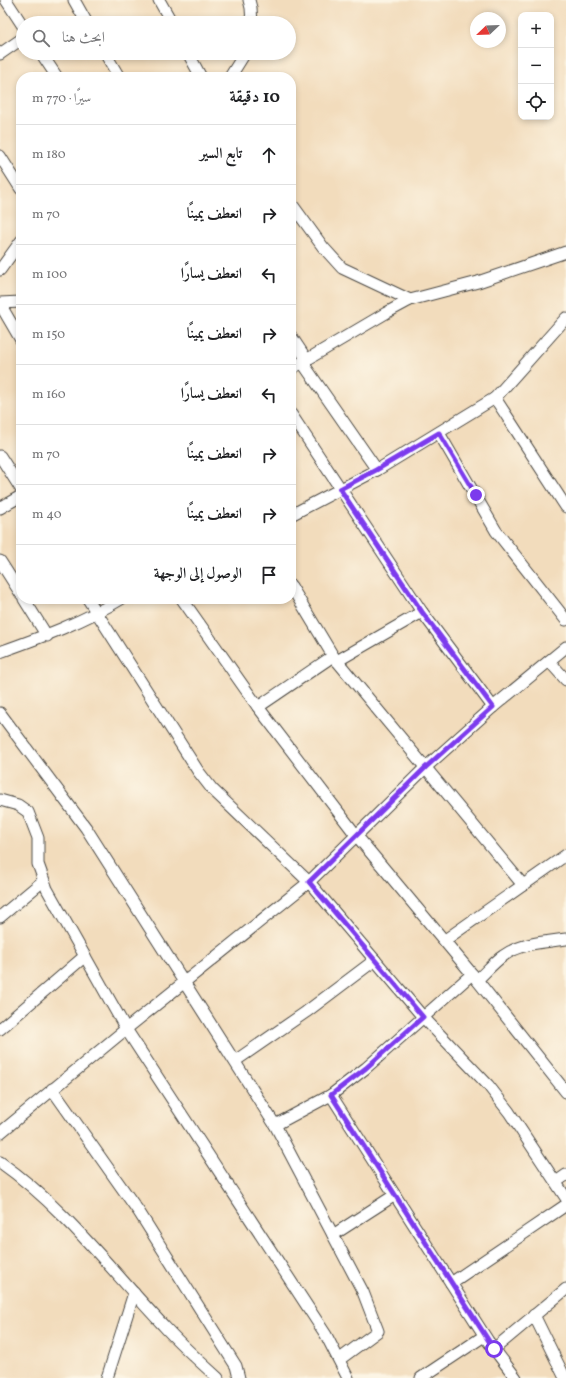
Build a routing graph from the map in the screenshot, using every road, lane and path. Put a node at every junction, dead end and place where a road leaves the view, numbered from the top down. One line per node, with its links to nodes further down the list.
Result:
1 (6, 0): 5 (street)
2 (74, 0): 6 (street)
3 (159, 0): 7 (street)
4 (249, 0): 8 (street)
5 (16, 16)
6 (83, 16)
7 (168, 16)
8 (251, 16)
9 (16, 43): 10 (street)
10 (0, 54)
11 (46, 60): 15 (street)
12 (109, 60): 16 (street)
13 (192, 60): 17 (street)
14 (241, 60): 18 (street)
15 (54, 72)
16 (116, 72)
17 (198, 72)
18 (233, 72)
19 (0, 156): 20 (street)
20 (16, 180)
21 (296, 210): 25 (street)
22 (16, 248): 24 (street)
23 (566, 252): 25 (street)
24 (0, 270)
25 (410, 300): 31 (street)
26 (16, 302): 27 (street)
27 (0, 304): 29 (street)
28 (566, 318): 33 (street)
29 (16, 331)
30 (296, 345): 31 (street)
31 (305, 361): 32 (street); 37 (street)
32 (296, 366)
33 (495, 398): 35 (street); 41 (street)
34 (296, 422): 39 (street)
35 (439, 433): 37 (street); 53 (street)
36 (0, 456): 38 (street)
37 (376, 470): 39 (street)
38 (16, 481)
39 (340, 489): 43 (street); 51 (street)
40 (16, 499): 42 (street)
41 (566, 507)
42 (0, 508)
43 (296, 511)
44 (0, 561): 45 (street)
45 (16, 586)
46 (296, 594): 57 (street)
47 (27, 604): 54 (street)
48 (91, 604): 52 (street)
49 (113, 604): 52 (street)
50 (185, 604): 61 (street)
51 (422, 612): 57 (street); 60 (street)
52 (97, 614): 54 (street); 68 (street)
53 (566, 620)
54 (47, 636): 56 (street)
55 (566, 647): 58 (street)
56 (0, 652)
57 (335, 658): 61 (street); 63 (street)
58 (549, 661): 59 (street); 60 (street)
59 (566, 680)
60 (493, 707): 63 (street)
61 (258, 708): 65 (street)
62 (0, 713): 76 (street)
63 (426, 767): 65 (street); 69 (street)
64 (0, 800): 67 (street)
65 (356, 835): 68 (street); 72 (street)
66 (566, 855): 69 (street)
67 (43, 881): 70 (street); 73 (street)
68 (309, 882): 74 (street); 76 (street)
69 (523, 885): 72 (street)
70 (0, 917)
71 (566, 939): 75 (street)
72 (445, 940): 75 (street)
73 (85, 956): 78 (street); 79 (street)
74 (375, 960): 77 (street); 80 (street)
75 (475, 977): 77 (street); 82 (street)
76 (185, 981): 78 (street); 80 (street)
77 (423, 1017): 83 (street); 88 (street)
78 (126, 1028): 81 (street); 99 (street)
79 (0, 1029)
80 (236, 1061): 84 (street)
81 (52, 1090): 85 (street); 102 (street)
82 (566, 1092)
83 (331, 1095): 84 (street); 89 (street)
84 (275, 1124): 92 (street)
85 (0, 1133)
86 (0, 1162): 95 (street)
87 (566, 1175): 88 (street)
88 (556, 1182): 90 (street)
89 (395, 1195): 92 (street); 93 (street)
90 (566, 1198)
91 (566, 1205): 93 (street)
92 (333, 1235): 99 (street)
93 (452, 1283): 97 (street)
94 (566, 1289): 96 (street)
95 (134, 1293): 100 (street); 101 (street)
96 (534, 1315): 98 (street); 106 (street)
97 (484, 1336): 98 (street); 104 (street)
98 (494, 1349): 105 (street)
99 (340, 1359): 103 (street)
100 (107, 1378)
101 (218, 1378)
102 (239, 1378)
103 (348, 1378)
104 (421, 1378)
105 (516, 1378)
106 (565, 1378)

